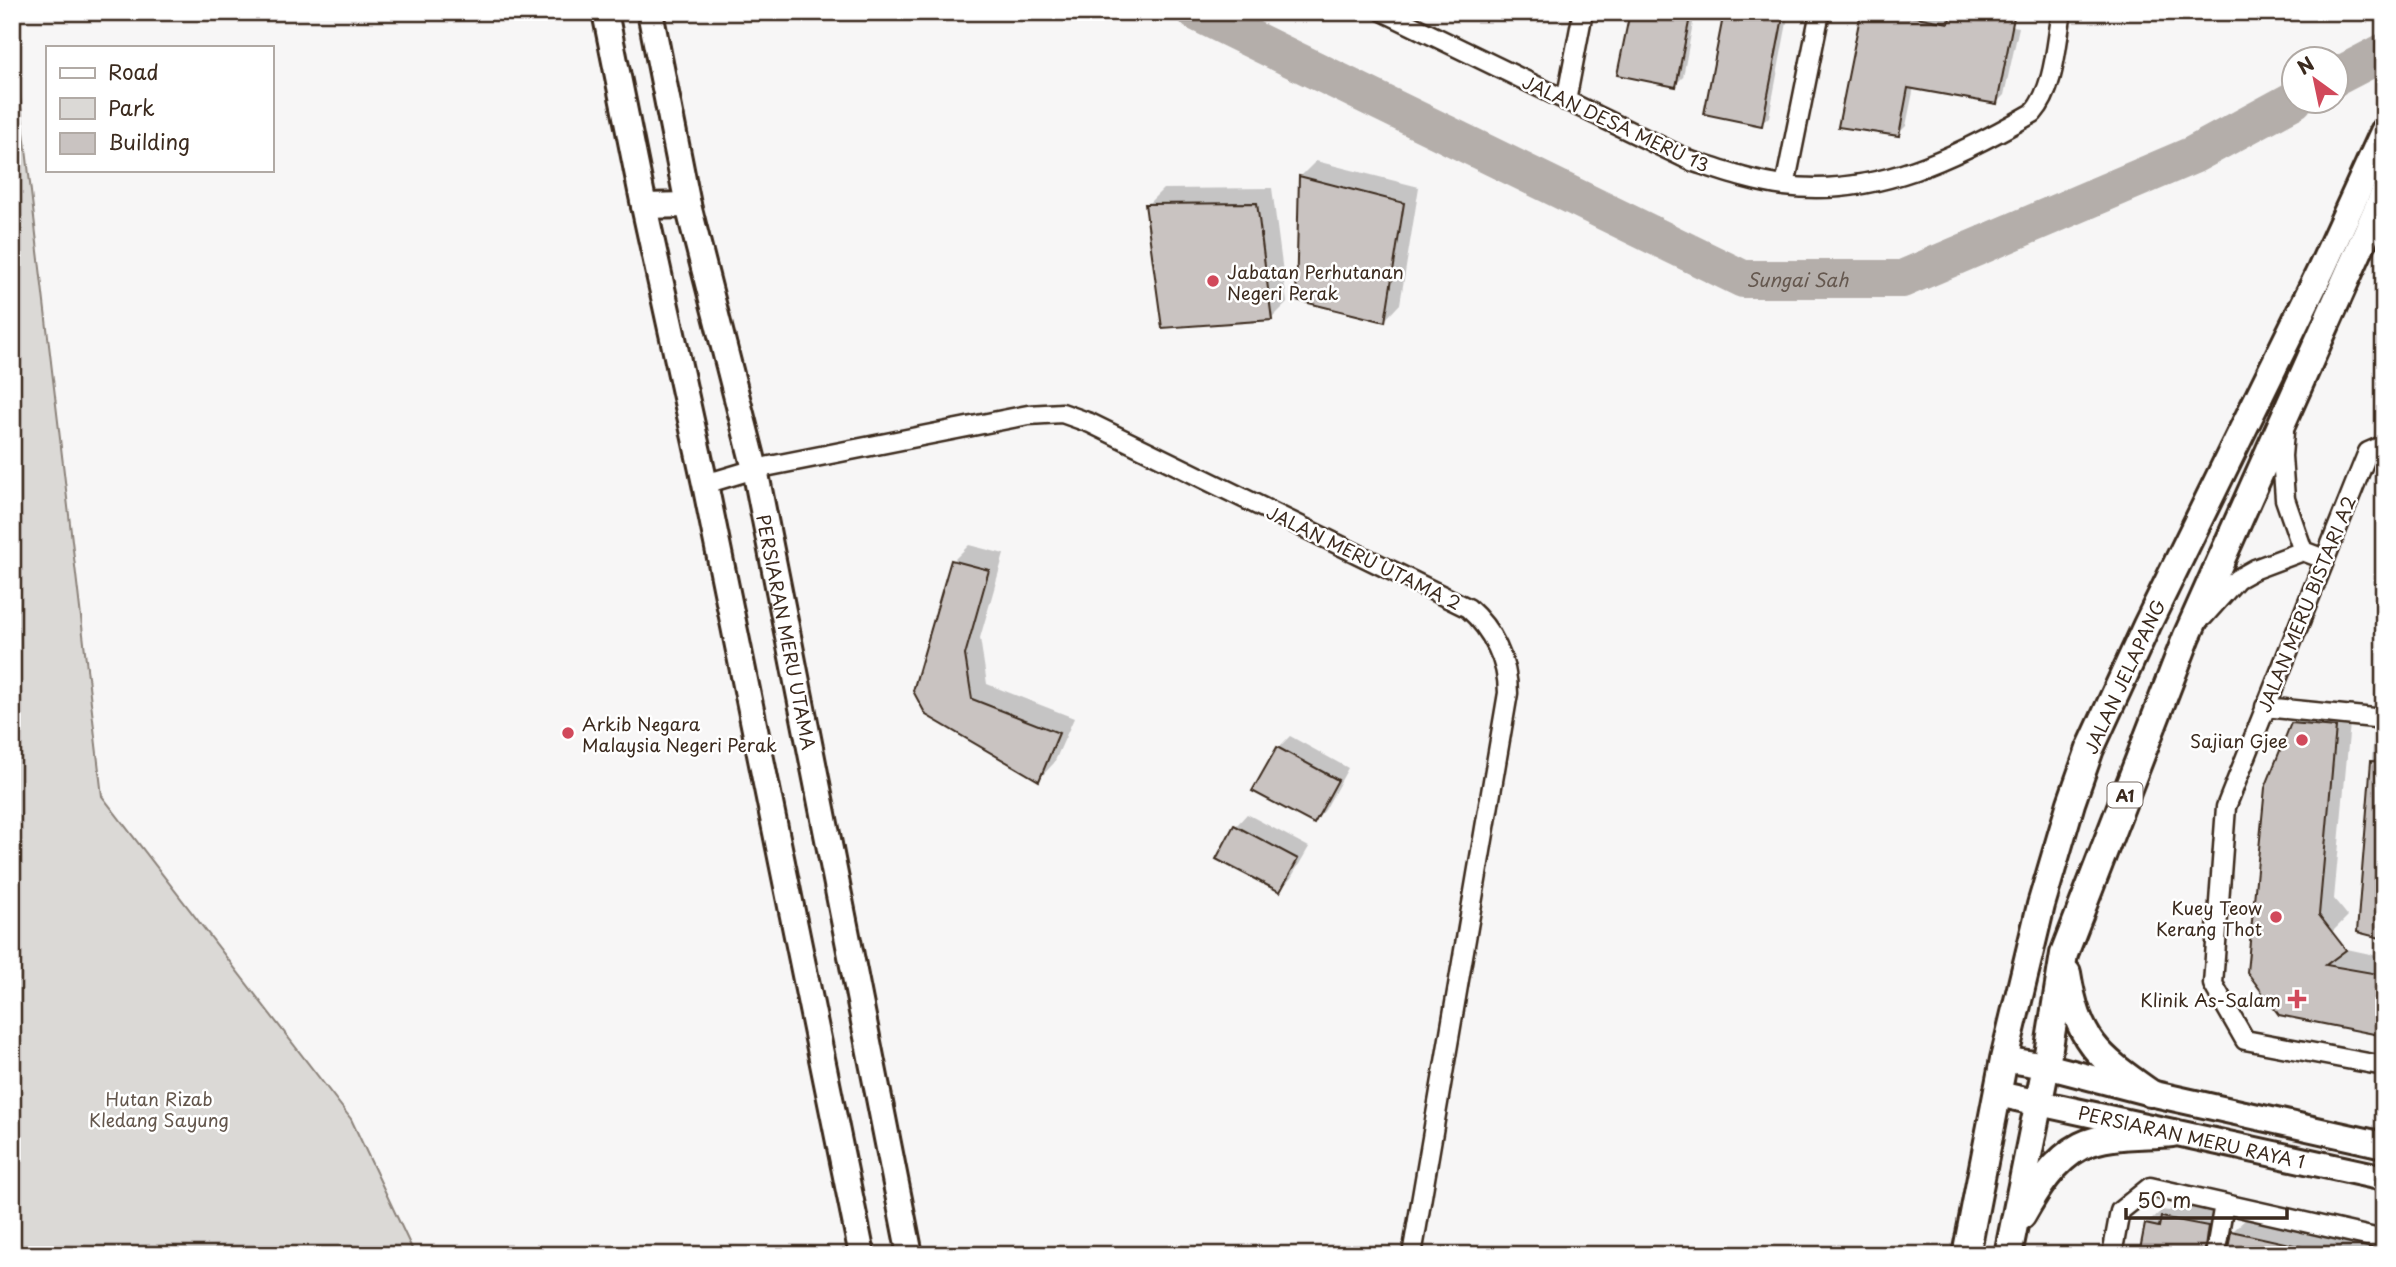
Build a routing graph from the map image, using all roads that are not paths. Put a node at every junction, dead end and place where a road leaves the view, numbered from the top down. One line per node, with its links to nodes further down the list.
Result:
1 (605, 12): 12 (main road)
2 (650, 12): 11 (main road, PERSIARAN MERU UTAMA)
3 (1384, 12): 7 (street, JALAN DESA MERU 13)
4 (1583, 12): 7 (street)
5 (1821, 12): 9 (street)
6 (2062, 12): 9 (street, JALAN DESA MERU 13)
7 (1566, 101): 9 (street, JALAN DESA MERU 13)
8 (2384, 132): 23 (main road, JALAN JELAPANG)
9 (1785, 186)
10 (2384, 194): 13 (main road, A1)
11 (688, 205): 12 (main road); 15 (main road, PERSIARAN MERU UTAMA)
12 (644, 206): 16 (main road)
13 (2286, 413): 17 (street); 19 (main road, A1)
14 (2384, 445): 18 (street, JALAN MERU BISTARI A2)
15 (755, 469): 16 (street, JALAN MERU UTAMA 2); 36 (main road, PERSIARAN MERU UTAMA); 37 (street, JALAN MERU UTAMA 2)
16 (705, 484): 35 (main road)
17 (2303, 551): 18 (street); 19 (street)
18 (2324, 559): 20 (street, JALAN MERU BISTARI A2)
19 (2187, 636): 22 (main road, A1)
20 (2265, 707): 21 (street); 25 (street, JALAN MERU BISTARI A2)
21 (2384, 719)
22 (2064, 954): 24 (main road, A1); 26 (main road)
23 (2004, 1059): 24 (main road, PERSIARAN MERU RAYA 1); 27 (main road, JALAN JELAPANG)
24 (2046, 1066): 26 (main road, PERSIARAN MERU RAYA 1); 28 (main road, A1)
25 (2384, 1066)
26 (2150, 1093): 30 (main road, PERSIARAN MERU RAYA 1)
27 (1997, 1094): 28 (main road, PERSIARAN MERU RAYA 1); 38 (main road, JALAN JELAPANG)
28 (2038, 1103): 29 (main road, PERSIARAN MERU RAYA 1); 34 (main road, A1)
29 (2172, 1133): 31 (main road, PERSIARAN MERU RAYA 1); 34 (main road)
30 (2384, 1145)
31 (2384, 1178)
32 (2224, 1204): 33 (street); 39 (street); 40 (street)
33 (2384, 1240)
34 (2010, 1243)
35 (862, 1255)
36 (910, 1255)
37 (1412, 1255)
38 (1966, 1255)
39 (2112, 1255)
40 (2215, 1255)

